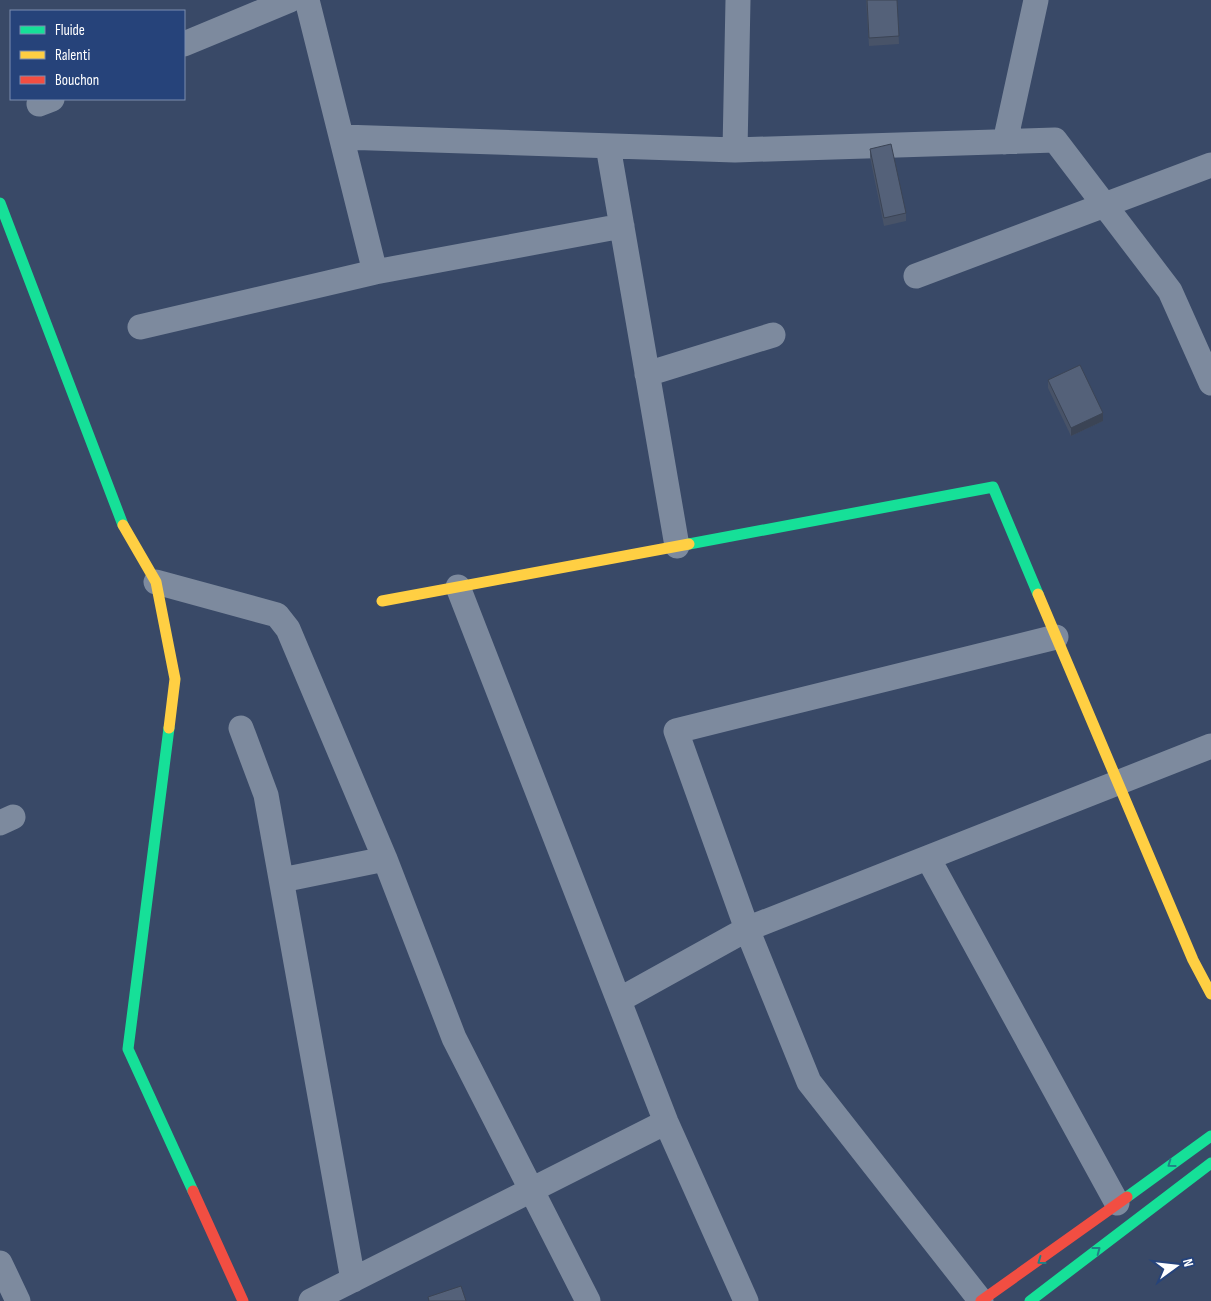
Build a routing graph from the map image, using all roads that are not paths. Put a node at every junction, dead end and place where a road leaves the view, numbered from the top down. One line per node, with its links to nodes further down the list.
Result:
1 (290, 0): 5 (street)
2 (307, 0): 6 (street)
3 (738, 0): 9 (street)
4 (1036, 0): 7 (street)
5 (185, 44)
6 (342, 138): 8 (street); 14 (street)
7 (1005, 142): 9 (street); 12 (street)
8 (608, 146): 9 (street); 13 (street)
9 (735, 150)
10 (1211, 165): 12 (street)
11 (0, 203): 21 (street)
12 (1104, 205): 15 (street); 19 (street)
13 (622, 226): 14 (street); 18 (street)
14 (375, 272): 16 (street)
15 (916, 276)
16 (140, 327)
17 (773, 335): 18 (street)
18 (647, 374): 20 (street)
19 (1211, 383)
20 (676, 546): 22 (street); 24 (street)
21 (156, 582): 29 (street); 42 (street)
22 (458, 587): 23 (street); 33 (street)
23 (382, 601)
24 (1056, 637): 27 (street); 31 (street)
25 (241, 728): 30 (street)
26 (1211, 746): 27 (street)
27 (1118, 783): 28 (street); 32 (street)
28 (928, 858): 31 (street); 38 (street)
29 (385, 859): 30 (street); 37 (street)
30 (282, 880): 40 (street)
31 (747, 929): 33 (street); 46 (street)
32 (1211, 994)
33 (619, 1000): 34 (street)
34 (666, 1122): 37 (street); 45 (street)
35 (1211, 1136): 38 (street, one-way to 38)
36 (1211, 1163): 47 (street, one-way to 36)
37 (531, 1190): 40 (street); 44 (street)
38 (1117, 1203): 46 (street, one-way to 46)
39 (0, 1263): 41 (street)
40 (353, 1280): 43 (street)
41 (18, 1301)
42 (243, 1301)
43 (311, 1301)
44 (588, 1301)
45 (746, 1301)
46 (981, 1301)
47 (1030, 1301)

